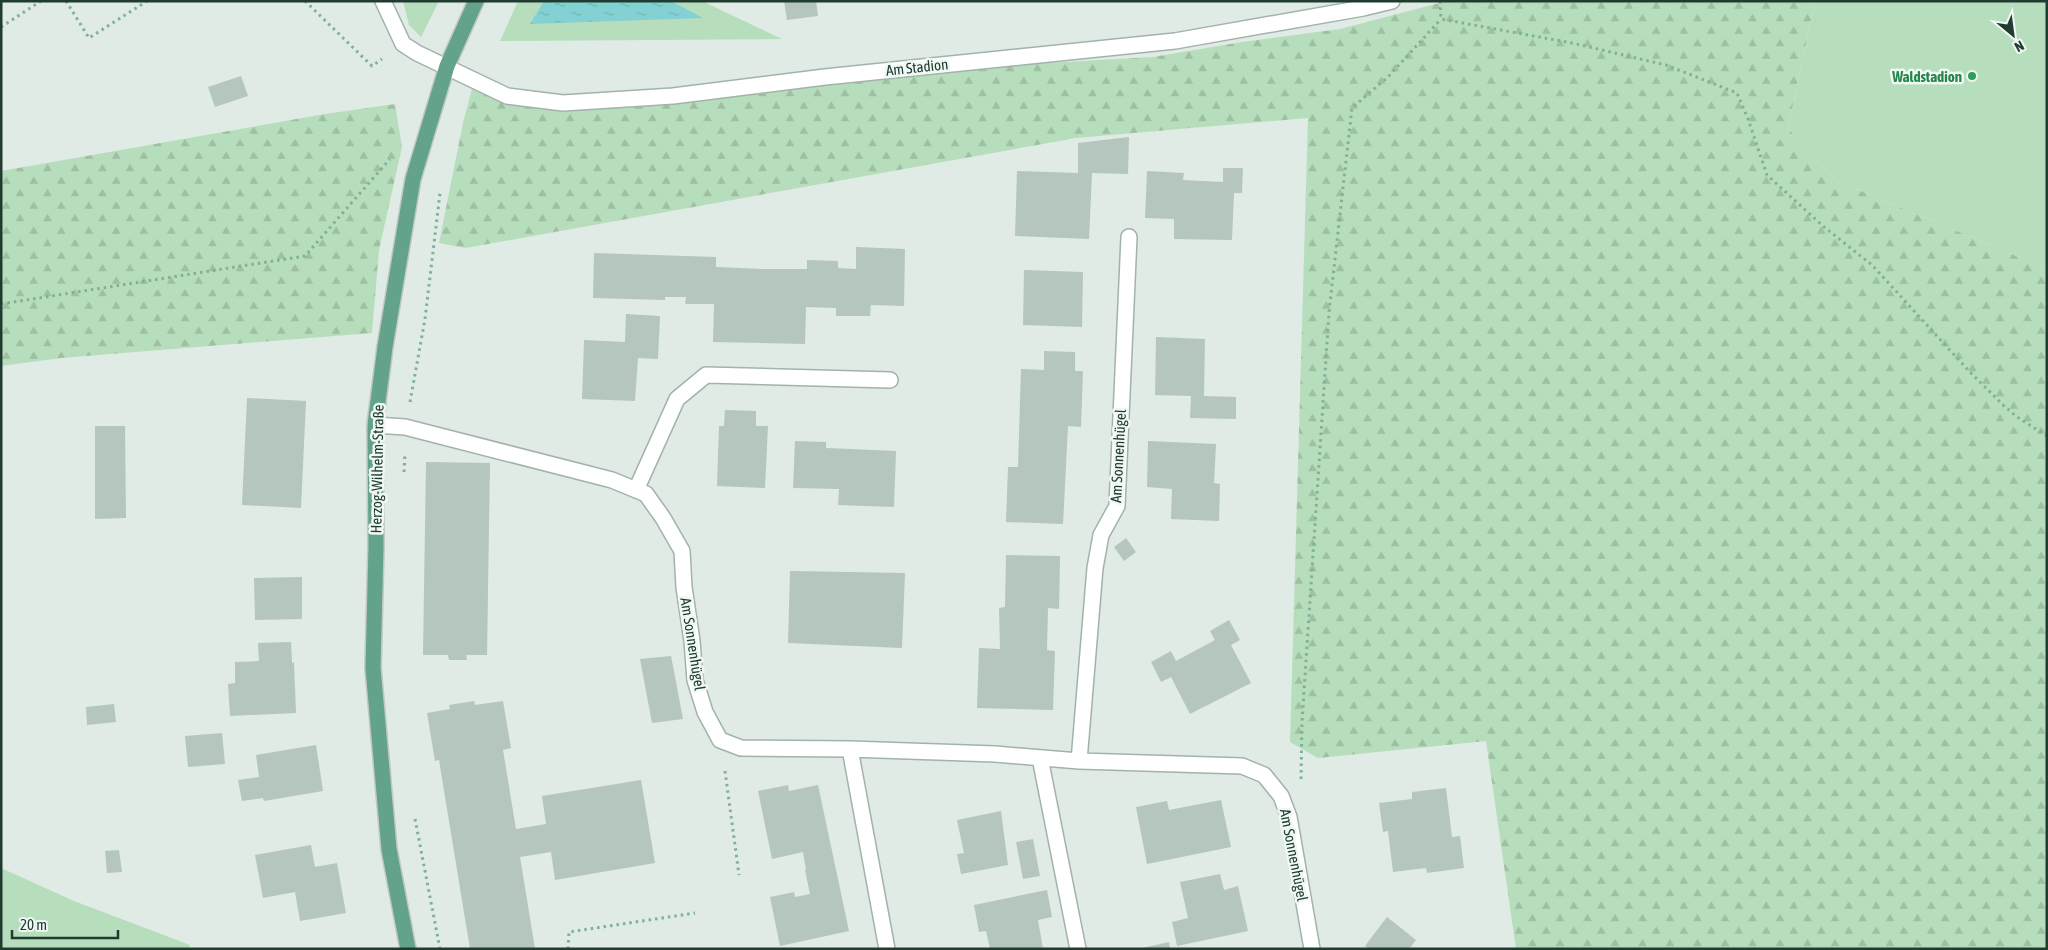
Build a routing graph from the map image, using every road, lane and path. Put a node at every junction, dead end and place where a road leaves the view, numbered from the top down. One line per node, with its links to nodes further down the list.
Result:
1 (41, 1): 10 (path)
2 (66, 1): 3 (path)
3 (147, 1)
4 (305, 1): 11 (path)
5 (383, 1): 11 (street)
6 (476, 1): 12 (main road, Herzog-Wilhelm-Straße)
7 (1392, 1): 12 (street, Am Stadion)
8 (1440, 1): 9 (path)
9 (1442, 19): 20 (path); 27 (path)
10 (1, 27)
11 (403, 44): 12 (street, Am Stadion)
12 (447, 66): 18 (main road, Herzog-Wilhelm-Straße)
13 (396, 152): 16 (path)
14 (440, 186): 19 (path)
15 (1129, 237): 26 (street, Am Sonnenhügel)
16 (1, 304)
17 (890, 380): 22 (street)
18 (375, 425): 19 (street, Am Sonnenhügel); 31 (main road, Herzog-Wilhelm-Straße)
19 (406, 428): 21 (path); 22 (street, Am Sonnenhügel)
20 (2047, 436)
21 (404, 477)
22 (636, 490): 23 (street, Am Sonnenhügel)
23 (726, 743): 24 (street, Am Sonnenhügel); 29 (path)
24 (850, 749): 25 (street, Am Sonnenhügel); 34 (street)
25 (1040, 758): 26 (street, Am Sonnenhügel); 35 (street)
26 (1079, 761): 27 (street, Am Sonnenhügel)
27 (1281, 796): 36 (street, Am Sonnenhügel)
28 (415, 814): 32 (path)
29 (739, 875)
30 (695, 913): 33 (path)
31 (408, 949)
32 (440, 949)
33 (568, 949)
34 (888, 949)
35 (1078, 949)
36 (1312, 949)

